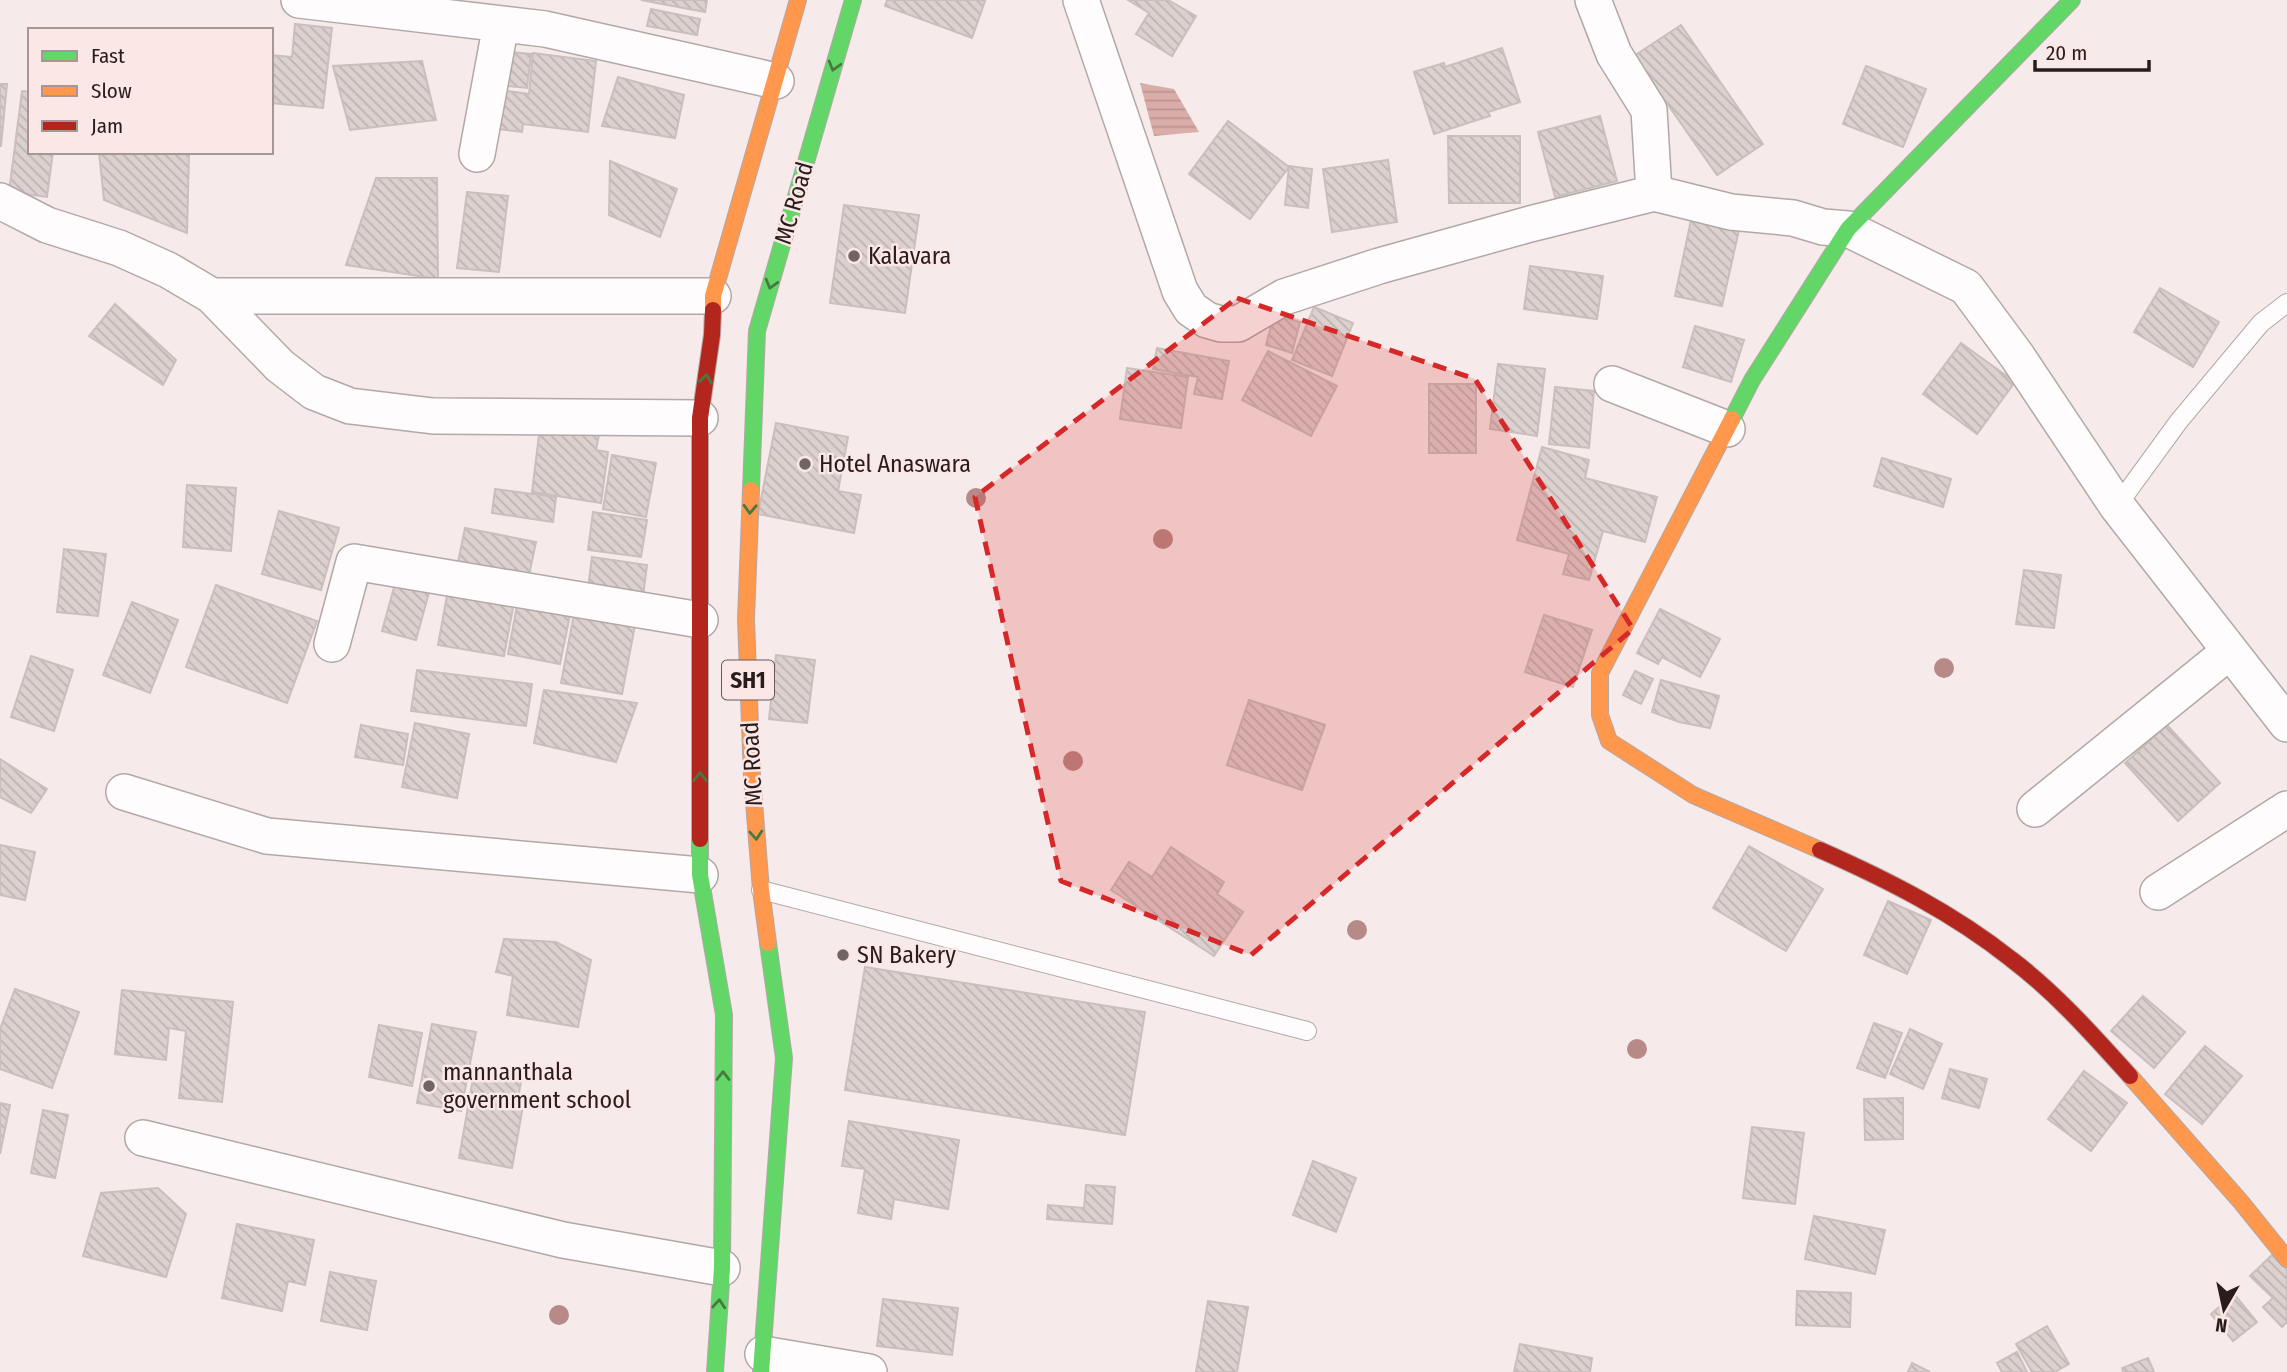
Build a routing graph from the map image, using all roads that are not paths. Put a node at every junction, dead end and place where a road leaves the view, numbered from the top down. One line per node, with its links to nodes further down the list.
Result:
1 (299, 0): 7 (street)
2 (798, 0): 8 (main road, MC Road / SH1)
3 (853, 0): 28 (main road, MC Road / SH1, one-way to 28)
4 (1081, 0): 10 (street)
5 (1593, 0): 10 (street)
6 (2072, 0): 12 (main road)
7 (501, 24): 8 (street); 9 (street)
8 (776, 81): 14 (main road, MC Road / SH1)
9 (477, 153)
10 (1654, 193): 12 (street)
11 (0, 201): 13 (street)
12 (1848, 229): 18 (main road); 19 (street)
13 (212, 296): 14 (street); 17 (street)
14 (713, 296): 17 (main road, MC Road / SH1, one-way to 14)
15 (2287, 303): 19 (lane)
16 (1612, 384): 18 (street)
17 (700, 418): 20 (main road, MC Road / SH1)
18 (1727, 429): 32 (main road)
19 (2117, 506): 22 (street)
20 (706, 620): 21 (street); 27 (main road, MC Road / SH1, one-way to 20)
21 (332, 644)
22 (2230, 651): 23 (street); 25 (street)
23 (2287, 724)
24 (124, 792): 27 (street)
25 (2035, 809)
26 (2287, 809): 29 (street)
27 (700, 875): 33 (main road, MC Road / SH1, one-way to 27)
28 (761, 890): 30 (lane); 34 (main road, MC Road / SH1)
29 (2158, 892)
30 (1307, 1031)
31 (143, 1138): 33 (street)
32 (2287, 1259)
33 (722, 1268): 35 (main road, MC Road / SH1, one-way to 33)
34 (762, 1363): 36 (street)
35 (715, 1372)
36 (869, 1372)

